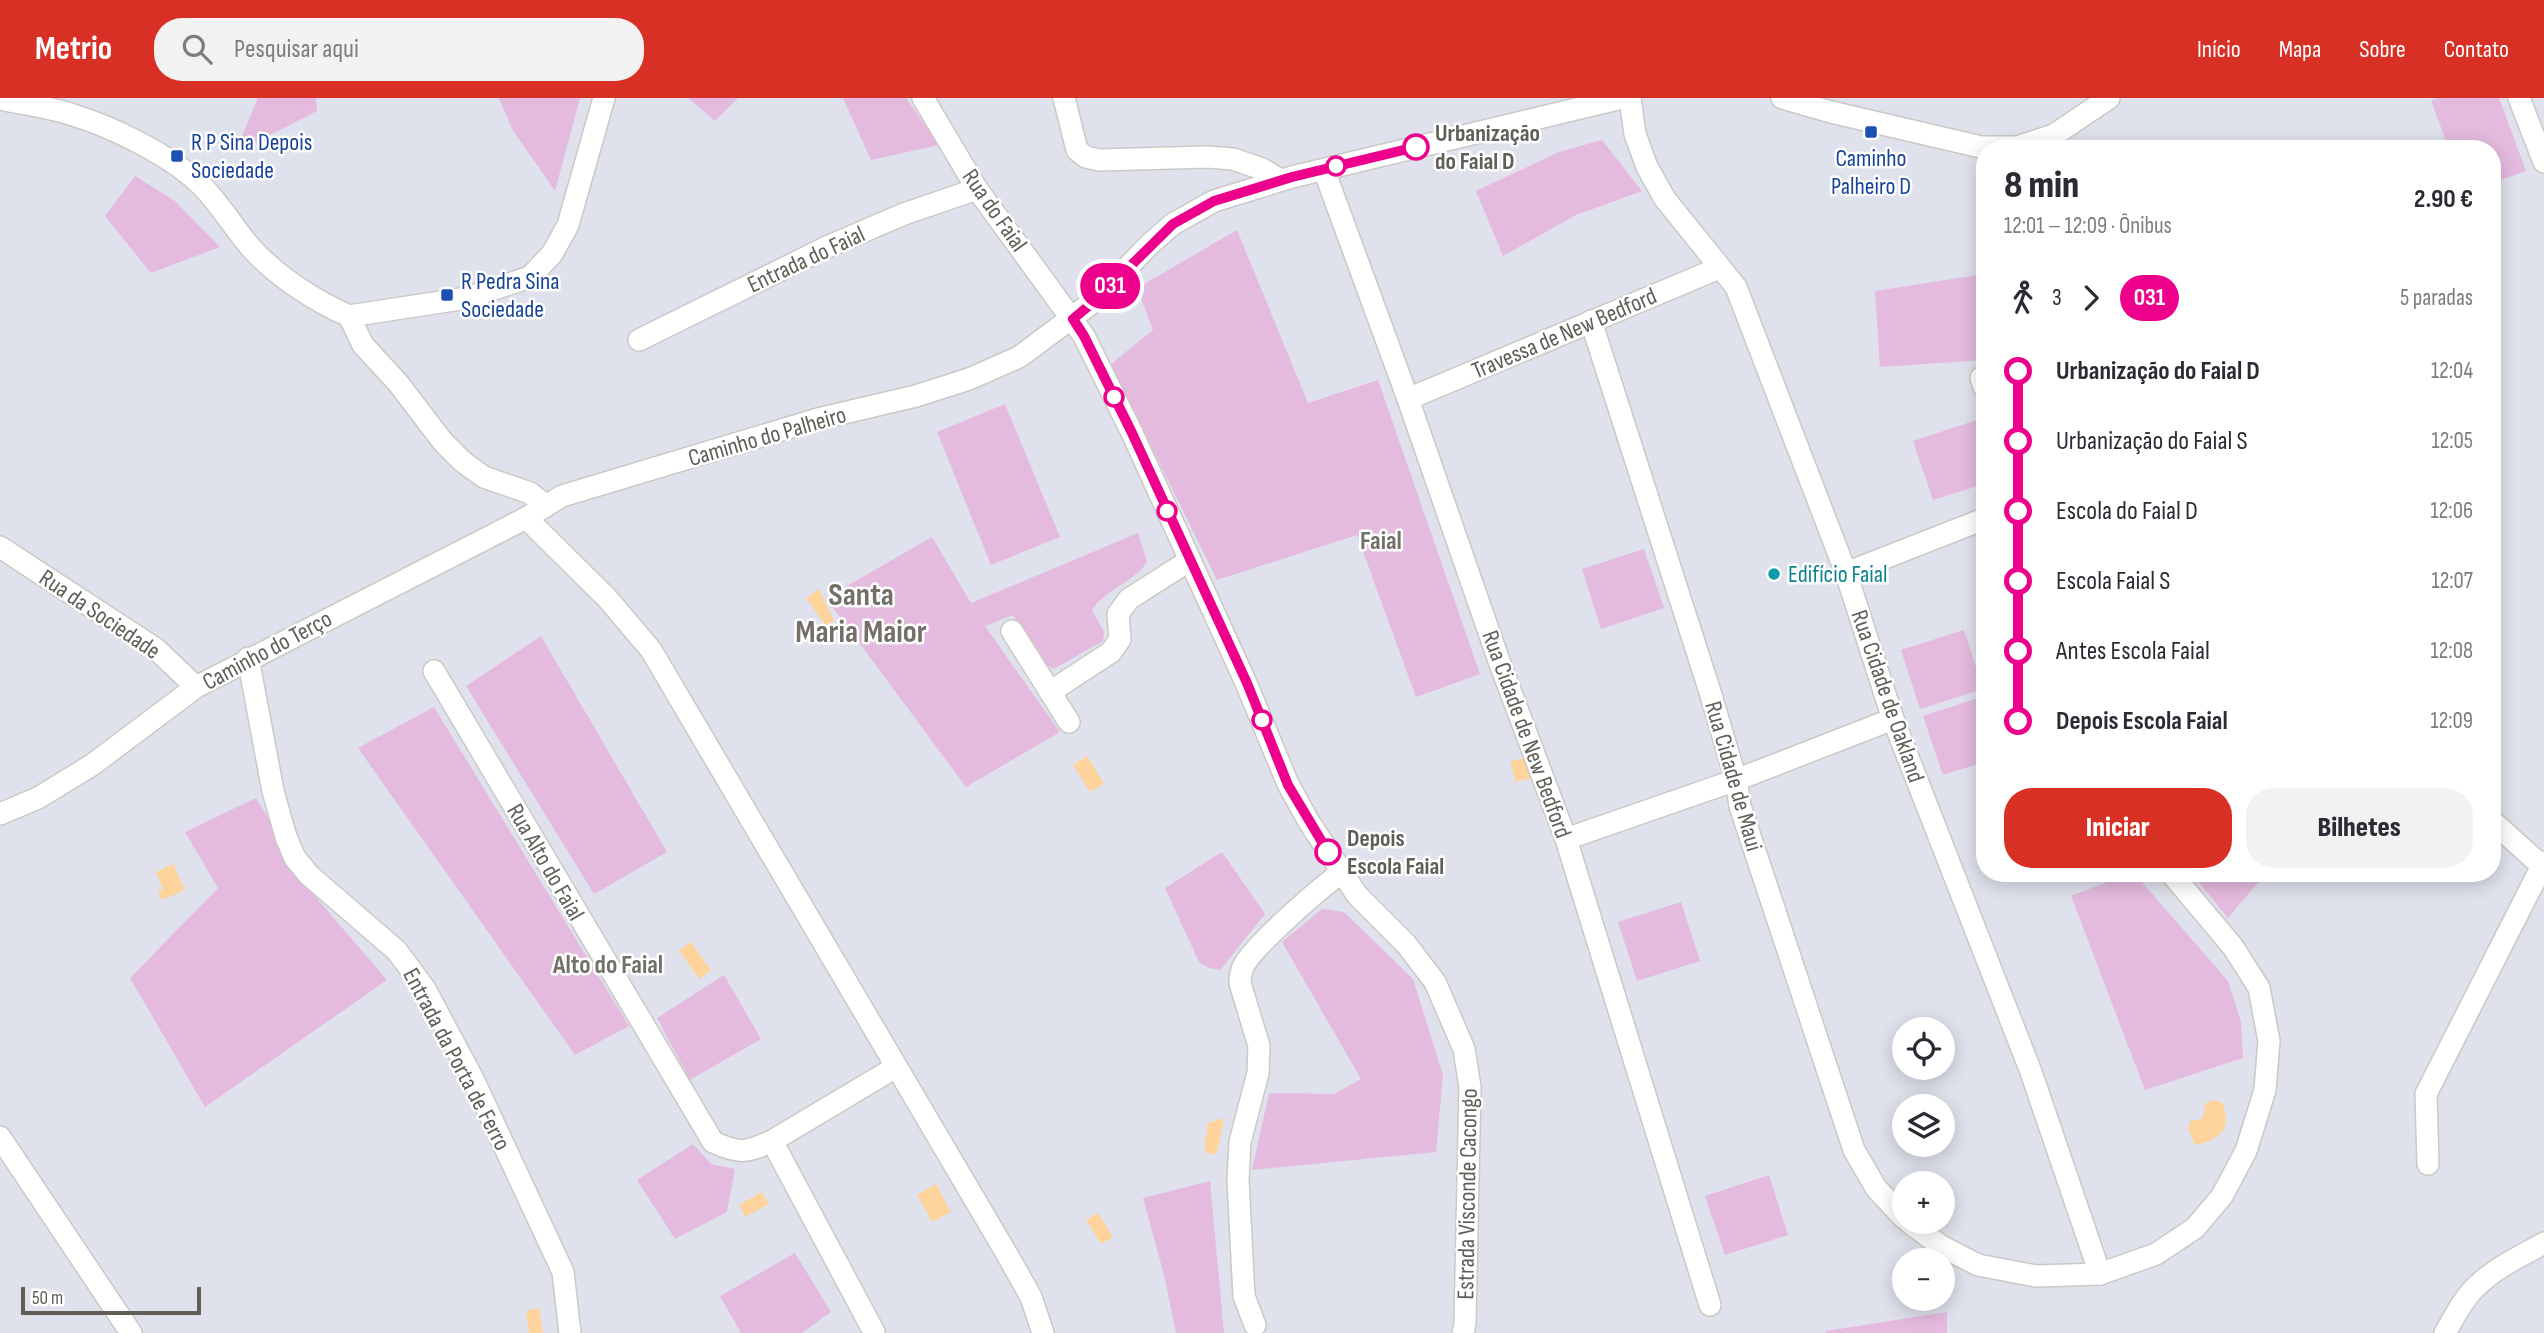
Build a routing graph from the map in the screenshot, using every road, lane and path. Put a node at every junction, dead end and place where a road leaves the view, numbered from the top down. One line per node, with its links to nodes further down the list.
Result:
1 (604, 98): 17 (street)
2 (923, 98): 15 (street, Rua do Faial)
3 (1064, 98): 14 (street)
4 (1622, 98): 13 (street, Caminho do Palheiro)
5 (1630, 98): 16 (street, Rua Cidade de Oakland)
6 (1782, 98): 11 (street)
7 (2109, 98): 10 (street)
8 (2519, 98): 12 (street)
9 (0, 99): 17 (street)
10 (2058, 140)
11 (1976, 146)
12 (2544, 162)
13 (1324, 170): 14 (street, Caminho do Palheiro); 21 (street, Rua Cidade de New Bedford)
14 (1280, 180): 18 (street, Caminho do Palheiro)
15 (977, 190): 18 (street, Rua do Faial); 20 (street, Entrada do Faial)
16 (1719, 268): 19 (street, Travessa de New Bedford); 27 (street, Rua Cidade de Oakland)
17 (349, 316): 22 (street)
18 (1073, 319): 22 (street, Caminho do Palheiro); 26 (street, Estrada Visconde Cacongo)
19 (1591, 321): 21 (street, Travessa de New Bedford); 35 (street, Rua Cidade de Maui)
20 (639, 340)
21 (1408, 399): 38 (street, Rua Cidade de New Bedford)
22 (546, 506): 23 (street, Caminho do Terço)
23 (526, 518): 29 (street, Caminho do Terço); 42 (street)
24 (1976, 522): 27 (street)
25 (0, 547): 31 (street, Rua da Sociedade)
26 (1190, 560): 32 (street); 40 (street, Estrada Visconde Cacongo)
27 (1846, 573): 33 (street, Rua Cidade de Oakland)
28 (1013, 631): 32 (street)
29 (248, 658): 31 (street, Caminho do Terço); 54 (street, Entrada da Porta de Ferro)
30 (434, 671): 44 (street, Rua Alto do Faial)
31 (196, 687): 36 (street, Caminho do Terço)
32 (1050, 692): 34 (street)
33 (1893, 719): 35 (street); 49 (street, Rua Cidade de Oakland)
34 (1069, 722)
35 (1736, 779): 38 (street); 46 (street, Rua Cidade de Maui)
36 (0, 814)
37 (2501, 829): 39 (street)
38 (1566, 839): 50 (street, Rua Cidade de New Bedford)
39 (2544, 866): 45 (street)
40 (1341, 873): 51 (street); 56 (street, Estrada Visconde Cacongo)
41 (2179, 882): 49 (street)
42 (896, 1067): 44 (street, Rua Alto do Faial); 55 (street)
43 (0, 1137): 53 (street)
44 (772, 1141): 52 (street)
45 (2428, 1164)
46 (1892, 1205)
47 (1925, 1234): 49 (street)
48 (2544, 1243): 57 (street)
49 (2099, 1274)
50 (1710, 1306)
51 (1255, 1325)
52 (874, 1332)
53 (131, 1333)
54 (570, 1333)
55 (1043, 1333)
56 (1463, 1333)
57 (2445, 1333)

